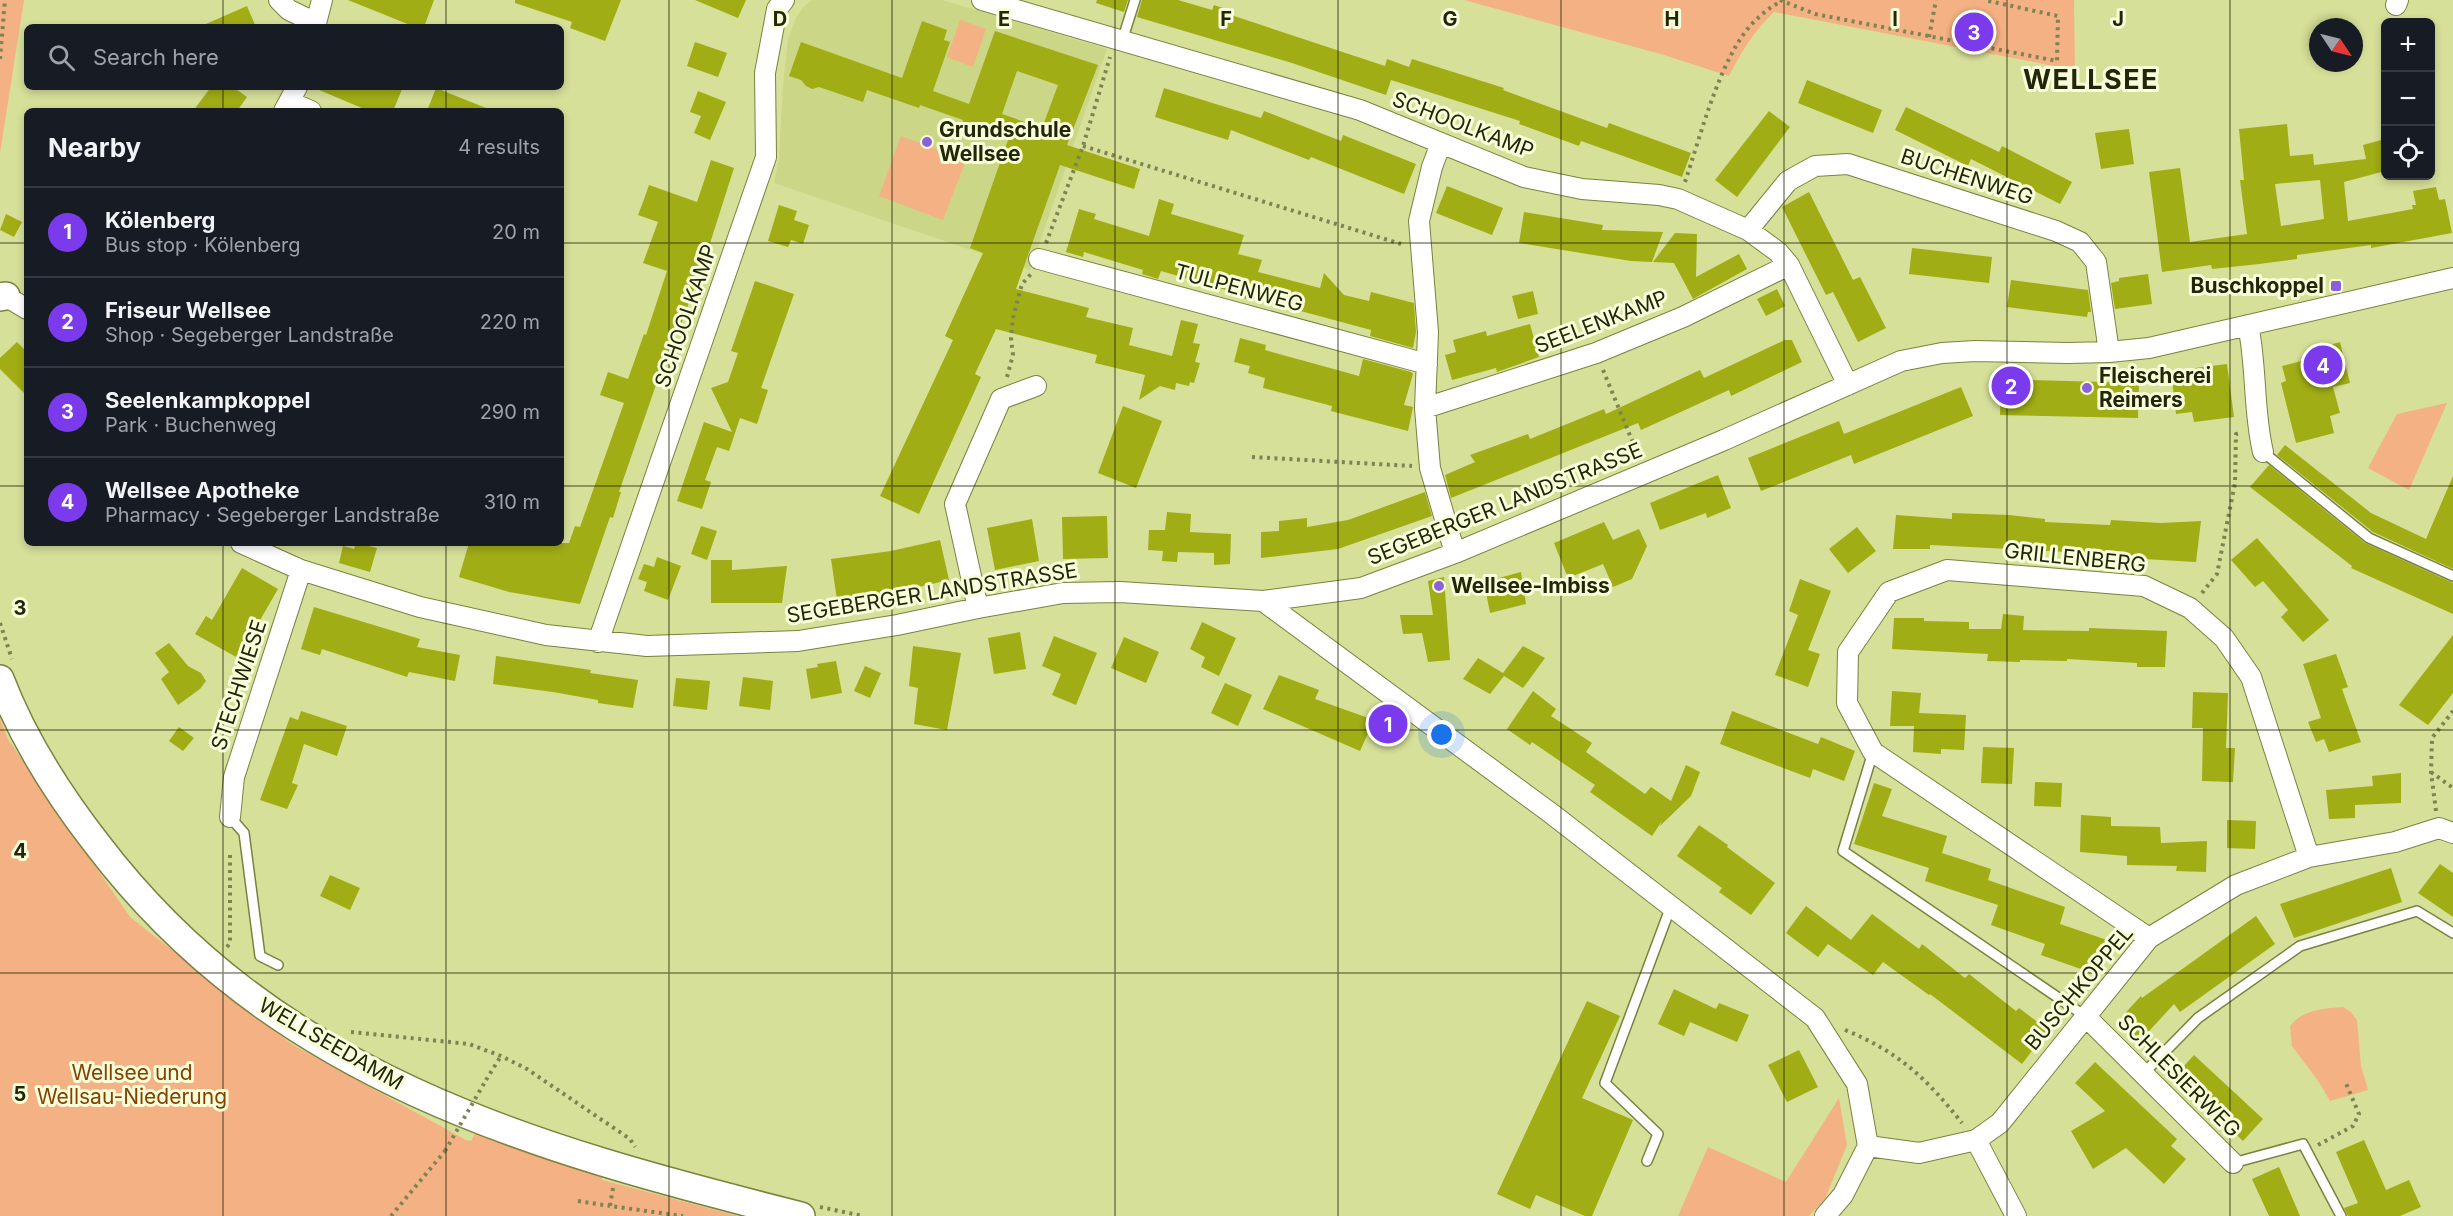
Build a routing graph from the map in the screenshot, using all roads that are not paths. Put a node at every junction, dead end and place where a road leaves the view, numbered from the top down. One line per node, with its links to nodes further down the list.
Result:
1 (279, 0): 6 (street)
2 (322, 0): 7 (street)
3 (784, 0): 29 (street, SCHOOLKAMP)
4 (982, 0): 8 (street, SCHOOLKAMP)
5 (1135, 0): 8 (lane)
6 (313, 24)
7 (315, 24)
8 (1119, 40): 11 (street, SCHOOLKAMP)
9 (290, 100): 10 (street)
10 (305, 108)
11 (1441, 143): 12 (street, SCHOOLKAMP); 18 (street)
12 (1748, 230): 14 (street, SCHOOLKAMP); 17 (street, BUCHENWEG)
13 (1039, 259): 18 (street, TULPENWEG)
14 (1789, 265): 19 (street, SCHOOLKAMP); 21 (street, SEELENKAMP)
15 (2453, 278): 16 (street, SEGEBERGER LANDSTRASSE)
16 (2248, 325): 17 (street, SEGEBERGER LANDSTRASSE); 22 (street)
17 (2109, 352): 19 (street, SEGEBERGER LANDSTRASSE)
18 (1427, 364): 21 (street)
19 (1848, 385): 24 (street, SEGEBERGER LANDSTRASSE)
20 (1036, 386): 28 (street)
21 (1425, 408): 24 (street)
22 (2263, 452): 26 (lane)
23 (248, 546): 25 (street, SEGEBERGER LANDSTRASSE)
24 (1455, 553): 27 (street, SEGEBERGER LANDSTRASSE)
25 (301, 570): 29 (street, SEGEBERGER LANDSTRASSE); 32 (street, STECHWIESE)
26 (2453, 576)
27 (1263, 601): 28 (street, SEGEBERGER LANDSTRASSE); 35 (street)
28 (978, 608): 29 (street, SEGEBERGER LANDSTRASSE)
29 (598, 642)
30 (6, 670): 45 (main road, WELLSEEDAMM)
31 (1873, 752): 34 (street, GRILLENBERG); 37 (street, GRILLENBERG); 39 (lane)
32 (230, 817): 38 (lane)
33 (2446, 830): 34 (street, BUSCHKOPPEL)
34 (2309, 856): 37 (street, BUSCHKOPPEL)
35 (1671, 906): 42 (street); 43 (lane)
36 (2453, 933): 40 (lane)
37 (2149, 938): 39 (street, BUSCHKOPPEL)
38 (278, 964)
39 (2085, 1016): 40 (street, SCHLESIERWEG); 41 (street, BUSCHKOPPEL)
40 (2143, 1074): 44 (street, SCHLESIERWEG)
41 (1976, 1140): 42 (street, BUSCHKOPPEL); 47 (street)
42 (1868, 1146): 46 (street)
43 (1647, 1161)
44 (2233, 1163): 48 (lane, SCHLESIERWEG)
45 (807, 1211)
46 (1825, 1216)
47 (2016, 1216)
48 (2341, 1216)

